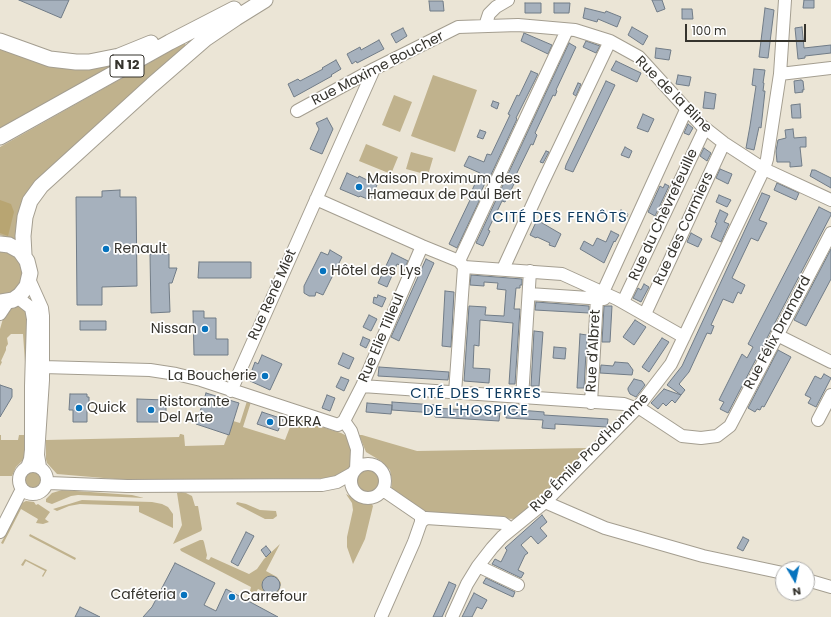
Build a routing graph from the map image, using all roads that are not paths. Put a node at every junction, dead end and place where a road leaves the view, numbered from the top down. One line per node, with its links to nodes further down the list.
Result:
1 (251, 0): 10 (main road, N 12)
2 (265, 0): 27 (main road)
3 (508, 0): 5 (street)
4 (785, 0): 15 (street, Rue Émile Prod'Homme)
5 (485, 26): 6 (street, Rue de la Bline); 7 (street, Rue de la Bline)
6 (458, 27): 14 (street, Rue Maxime Boucher)
7 (567, 30): 9 (street, Rue de la Bline); 28 (street)
8 (0, 41): 12 (main road)
9 (610, 41): 16 (street, Rue de la Bline); 29 (street)
10 (170, 42): 12 (main road); 19 (main road, N 12)
11 (0, 45): 12 (main road)
12 (23, 50)
13 (831, 68): 15 (street)
14 (374, 69): 17 (street, Rue Maxime Boucher); 22 (street, Rue René Miet)
15 (780, 74): 21 (street, Rue Émile Prod'Homme)
16 (686, 110): 18 (street, Rue de la Bline); 33 (street)
17 (297, 111)
18 (705, 128): 20 (street, Rue de la Bline); 34 (street, Rue du Chèvrefeuille)
19 (0, 137)
20 (724, 143): 21 (street, Rue de la Bline); 36 (street, Rue des Cormiers)
21 (764, 169): 23 (street, Rue de la Bline); 38 (street, Rue Émile Prod'Homme)
22 (316, 199): 26 (street); 42 (street, Rue René Miet)
23 (831, 200)
24 (831, 233): 37 (street, Rue Félix Dramard)
25 (0, 244): 27 (main road)
26 (422, 246): 28 (street); 41 (street, Rue Elie Tilleul)
27 (24, 255): 31 (main road)
28 (461, 264): 29 (street); 43 (street)
29 (503, 269): 30 (street)
30 (530, 271): 32 (street); 33 (street)
31 (29, 280): 35 (main road); 40 (street)
32 (529, 294): 33 (street); 45 (street)
33 (600, 295): 34 (street); 46 (street, Rue d'Albret)
34 (620, 301): 36 (street)
35 (6, 304): 52 (street)
36 (644, 314): 38 (street)
37 (777, 335): 39 (street); 47 (street, Rue Félix Dramard)
38 (684, 337): 47 (street, Rue Émile Prod'Homme)
39 (831, 362)
40 (43, 367): 42 (street); 53 (street)
41 (362, 386): 43 (street); 49 (street, Rue Elie Tilleul)
42 (231, 391): 49 (street)
43 (455, 393): 45 (street)
44 (831, 395): 48 (street)
45 (522, 398): 46 (street)
46 (591, 403): 47 (street)
47 (638, 407): 60 (street, Rue Émile Prod'Homme)
48 (818, 420)
49 (344, 421): 50 (street)
50 (357, 449): 51 (street); 54 (street)
51 (372, 465): 54 (street); 58 (street)
52 (27, 467): 53 (street); 57 (street)
53 (40, 467): 55 (street)
54 (355, 471): 56 (street); 59 (street)
55 (48, 482): 56 (street); 57 (street)
56 (322, 485): 59 (street)
57 (22, 489): 63 (street)
58 (383, 490): 59 (street); 61 (street)
59 (356, 493)
60 (544, 502): 62 (street, Rue Émile Prod'Homme); 65 (street)
61 (421, 522): 62 (street); 69 (street)
62 (511, 529): 64 (street, Rue Émile Prod'Homme)
63 (0, 532)
64 (478, 566): 67 (street); 70 (street, Rue Émile Prod'Homme)
65 (775, 571)
66 (815, 582): 68 (street)
67 (518, 585)
68 (831, 587)
69 (381, 617)
70 (452, 617)

